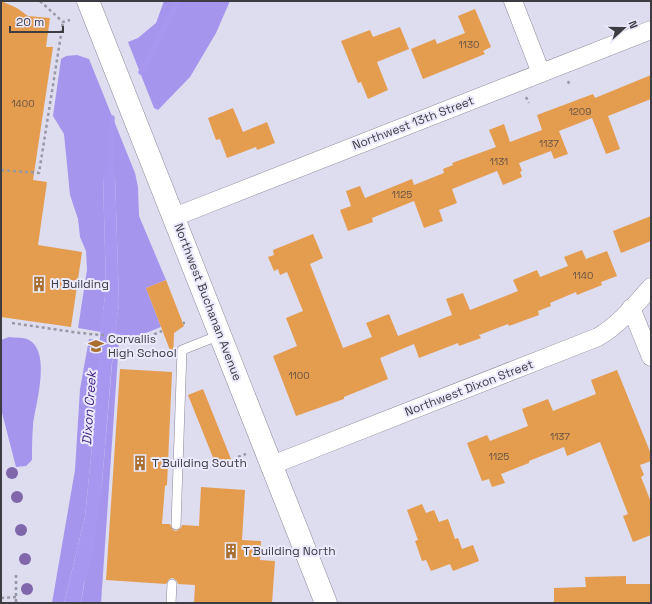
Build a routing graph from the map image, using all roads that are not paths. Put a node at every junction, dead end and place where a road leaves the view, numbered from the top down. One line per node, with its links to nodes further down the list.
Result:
1 (88, 1): 5 (street, Northwest Buchanan Avenue)
2 (513, 1): 4 (street)
3 (651, 30): 4 (street, Northwest 13th Street)
4 (541, 73): 5 (street, Northwest 13th Street)
5 (174, 216): 8 (street, Northwest Buchanan Avenue)
6 (651, 287): 7 (street, Northwest Dixon Street)
7 (631, 308): 9 (street); 10 (street, Northwest Dixon Street)
8 (220, 335): 10 (street, Northwest Buchanan Avenue); 11 (lane)
9 (651, 357)
10 (272, 465): 14 (street, Northwest Buchanan Avenue)
11 (176, 525)
12 (172, 584): 13 (lane)
13 (171, 603)
14 (326, 603)

